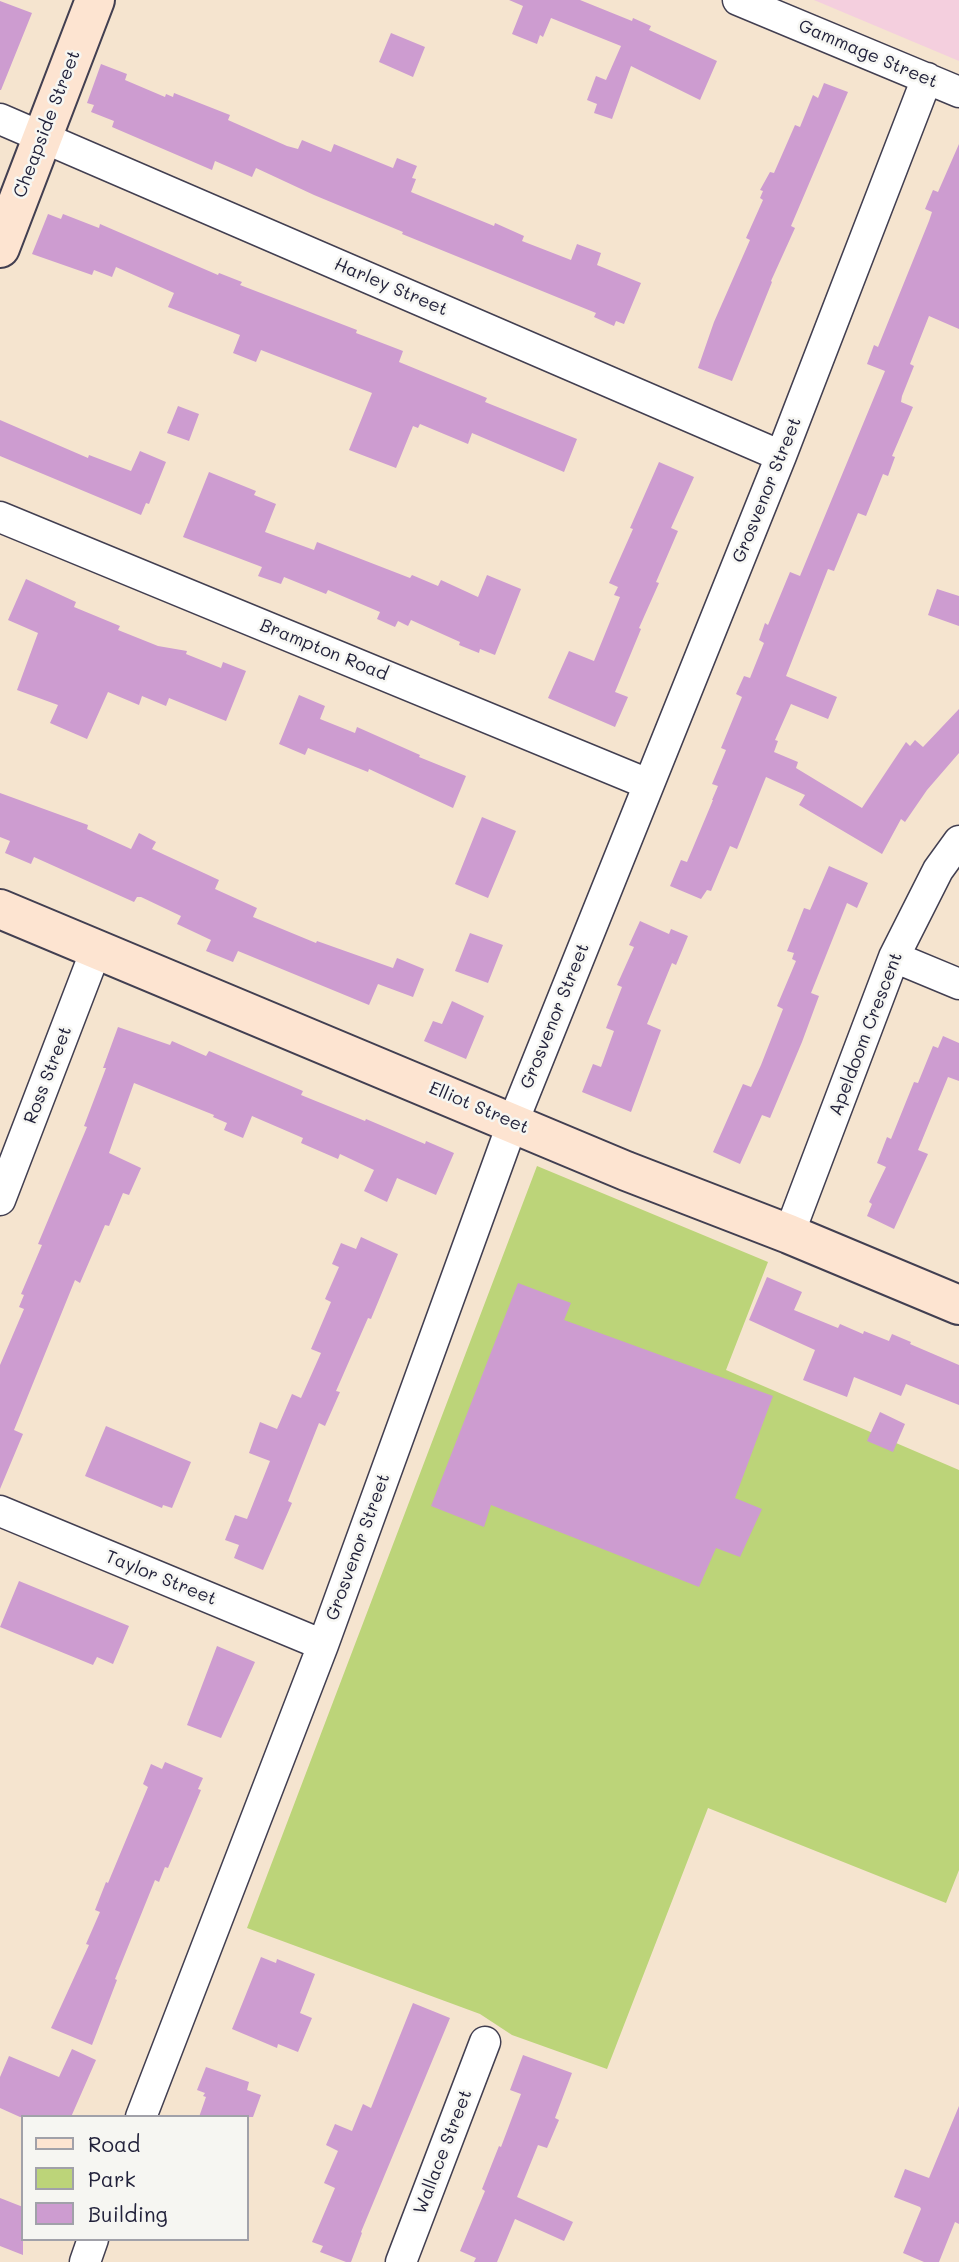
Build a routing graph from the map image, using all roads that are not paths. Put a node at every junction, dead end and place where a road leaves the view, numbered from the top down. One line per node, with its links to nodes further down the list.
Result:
1 (95, 0): 6 (street, Cheapside Street)
2 (738, 0): 3 (street, Gammage Street)
3 (926, 78): 4 (street, Gammage Street); 8 (street, Grosvenor Street)
4 (959, 92)
5 (0, 119): 6 (street, Harley Street)
6 (43, 137): 7 (street, Cheapside Street); 8 (street, Harley Street)
7 (0, 248)
8 (781, 456): 10 (street, Grosvenor Street)
9 (0, 517): 10 (street, Brampton Road)
10 (648, 784): 16 (street, Grosvenor Street)
11 (959, 841): 14 (street, Apeldoom Crescent)
12 (0, 909): 13 (street, Elliot Street)
13 (96, 950): 16 (street, Elliot Street); 17 (street, Ross Street)
14 (894, 957): 15 (street); 18 (street, Apeldoom Crescent)
15 (959, 984)
16 (513, 1122): 18 (street, Elliot Street); 21 (street, Grosvenor Street)
17 (0, 1200)
18 (789, 1234): 19 (street, Elliot Street)
19 (959, 1305)
20 (0, 1511): 21 (street, Taylor Street)
21 (323, 1644): 23 (street, Grosvenor Street)
22 (485, 2042): 26 (street, Wallace Street)
23 (142, 2115)
24 (92, 2241): 25 (street)
25 (85, 2262)
26 (401, 2262)

